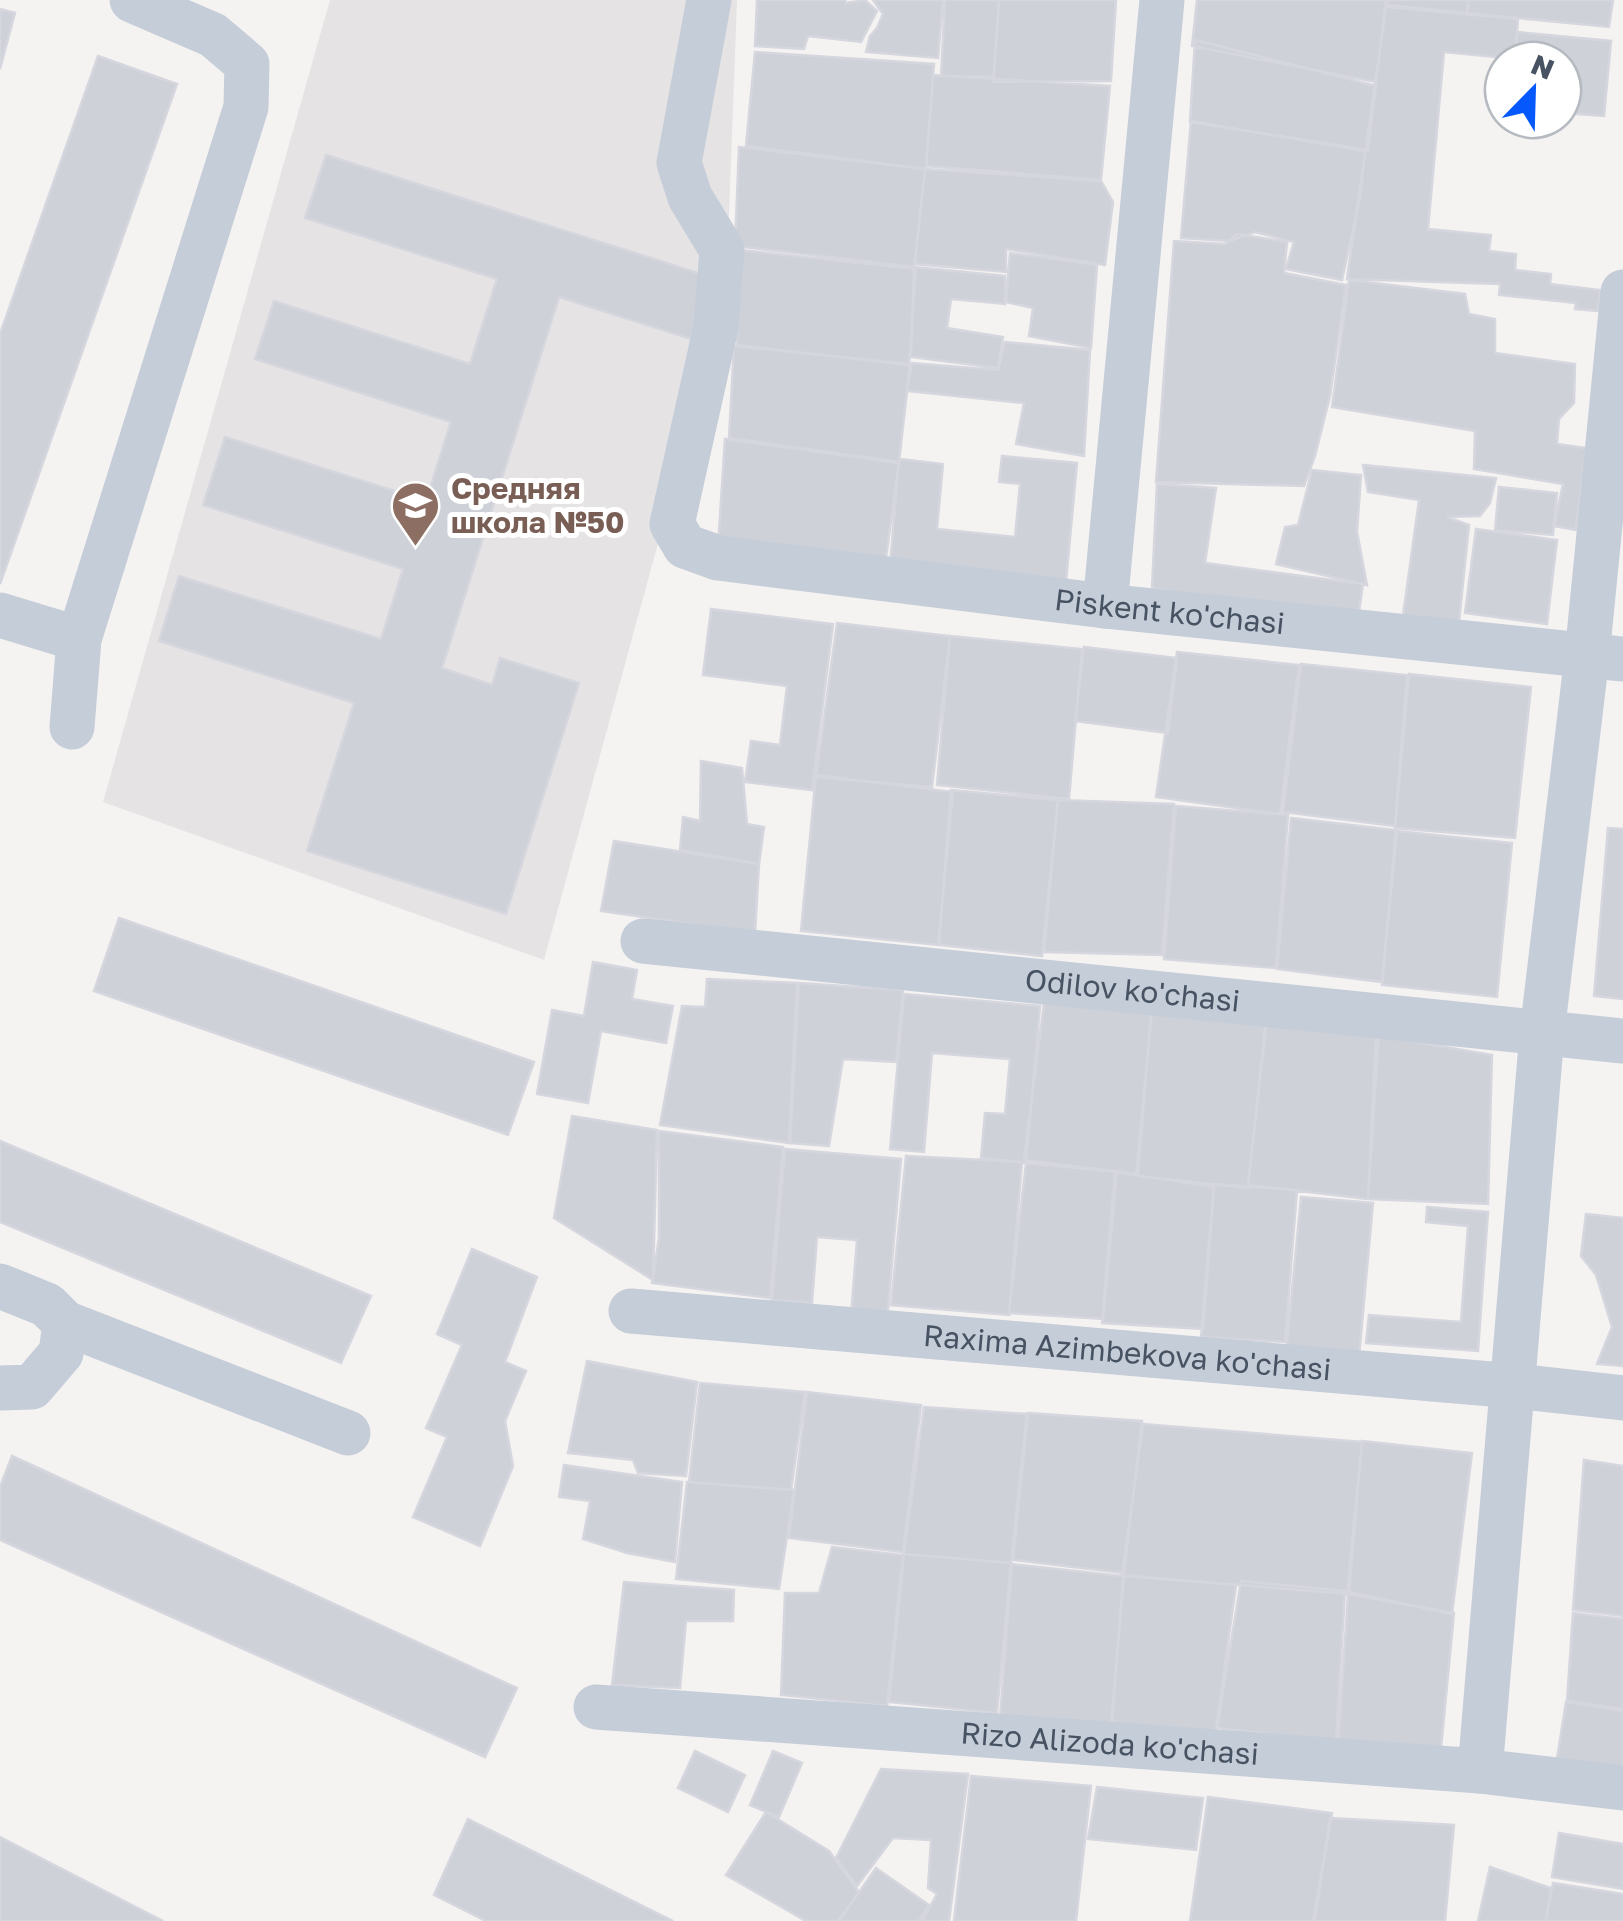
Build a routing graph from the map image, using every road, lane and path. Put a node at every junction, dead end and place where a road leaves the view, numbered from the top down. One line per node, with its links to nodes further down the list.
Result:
1 (132, 0): 7 (street)
2 (709, 0): 5 (street, Piskent ko'chasi)
3 (1162, 0): 5 (street)
4 (1623, 292): 8 (street)
5 (1105, 606): 8 (street, Piskent ko'chasi)
6 (0, 615): 7 (street)
7 (79, 639): 9 (street)
8 (1605, 657): 11 (street)
9 (72, 727)
10 (643, 942): 11 (street, Odilov ko'chasi)
11 (1542, 1033): 12 (street, Odilov ko'chasi); 16 (street)
12 (1623, 1040)
13 (0, 1286): 15 (street)
14 (632, 1312): 16 (street, Raxima Azimbekova ko'chasi)
15 (65, 1323): 17 (street); 19 (street)
16 (1515, 1386): 18 (street, Raxima Azimbekova ko'chasi); 21 (street)
17 (0, 1388)
18 (1623, 1398)
19 (348, 1433)
20 (596, 1707): 21 (street, Rizo Alizoda ko'chasi)
21 (1480, 1772): 22 (street, Rizo Alizoda ko'chasi)
22 (1623, 1788)

